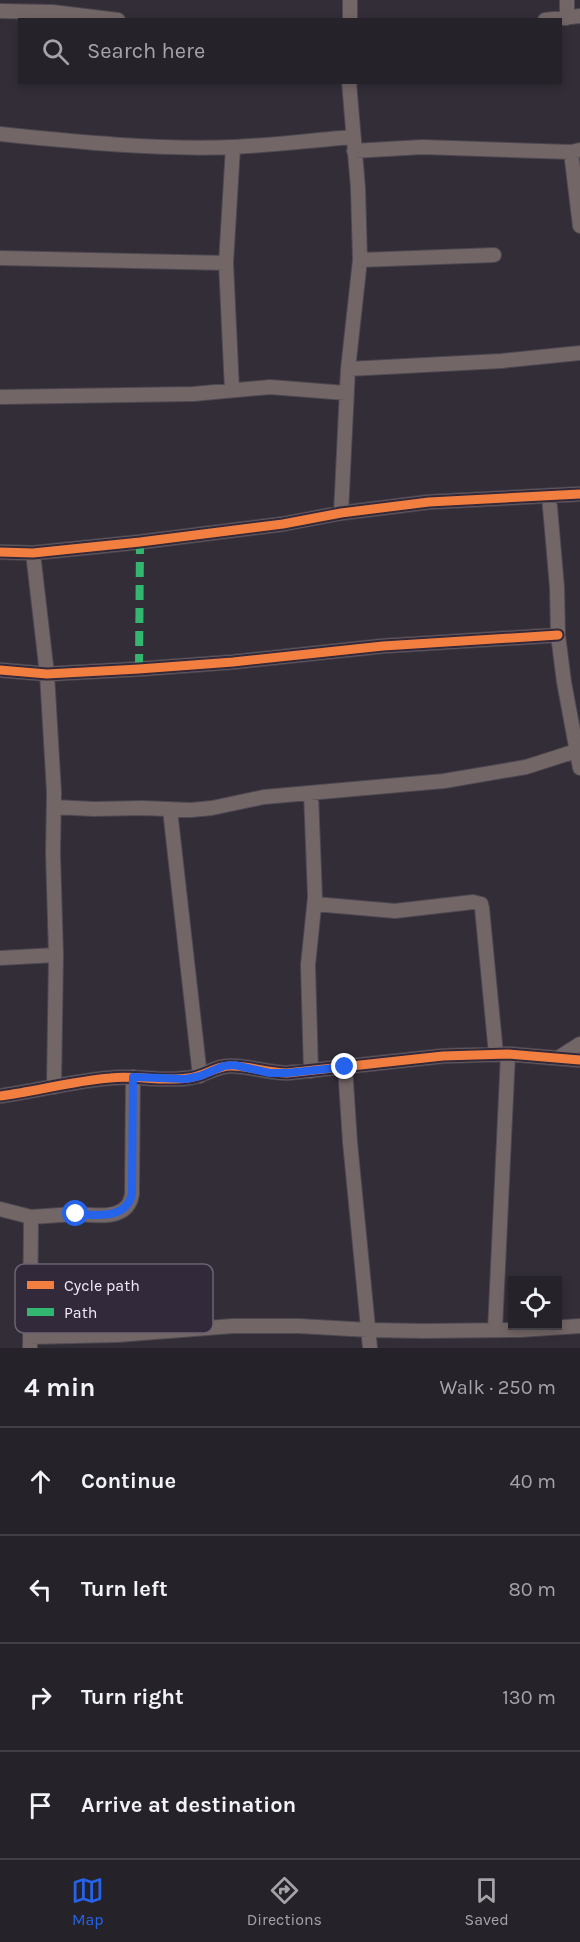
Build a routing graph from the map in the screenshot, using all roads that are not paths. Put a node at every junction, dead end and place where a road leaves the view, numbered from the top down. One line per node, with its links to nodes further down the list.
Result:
1 (350, 0): 6 (street)
2 (567, 0): 4 (street)
3 (0, 11): 5 (street)
4 (573, 17)
5 (102, 18)
6 (350, 18)
7 (349, 84): 9 (street)
8 (0, 134): 10 (street)
9 (354, 144): 10 (street); 11 (street); 15 (street)
10 (233, 147): 16 (street)
11 (576, 151): 12 (street)
12 (580, 226)
13 (494, 255): 15 (street)
14 (0, 258): 16 (street)
15 (360, 260): 18 (street)
16 (226, 263): 19 (street)
17 (580, 353): 18 (street)
18 (348, 369): 20 (street)
19 (232, 390): 20 (street); 21 (street)
20 (346, 393): 24 (street)
21 (0, 397)
22 (580, 494): 23 (street)
23 (549, 496): 24 (street); 27 (street)
24 (341, 513): 26 (street)
25 (0, 552): 26 (street)
26 (33, 553): 29 (street)
27 (558, 635): 29 (street); 30 (street)
28 (0, 670): 29 (street)
29 (47, 674): 33 (street)
30 (576, 751): 31 (street); 32 (street)
31 (580, 768)
32 (311, 793): 34 (street); 35 (street)
33 (54, 807): 34 (street); 36 (street)
34 (170, 810): 44 (street)
35 (315, 904): 39 (street); 43 (street)
36 (56, 955): 37 (street); 46 (street)
37 (0, 958)
38 (580, 1044): 40 (street)
39 (502, 1054): 40 (street); 42 (street); 54 (street)
40 (558, 1058): 41 (street)
41 (580, 1060)
42 (345, 1067): 43 (street); 53 (street)
43 (311, 1071): 44 (street)
44 (200, 1076): 45 (street)
45 (133, 1077): 46 (street); 49 (street)
46 (54, 1087): 47 (street)
47 (0, 1096)
48 (0, 1209): 49 (street)
49 (31, 1217): 50 (street)
50 (31, 1264)
51 (580, 1326): 54 (street)
52 (213, 1328): 53 (street)
53 (369, 1330): 54 (street); 57 (street)
54 (495, 1330)
55 (143, 1333): 56 (street)
56 (30, 1342)
57 (370, 1348)

